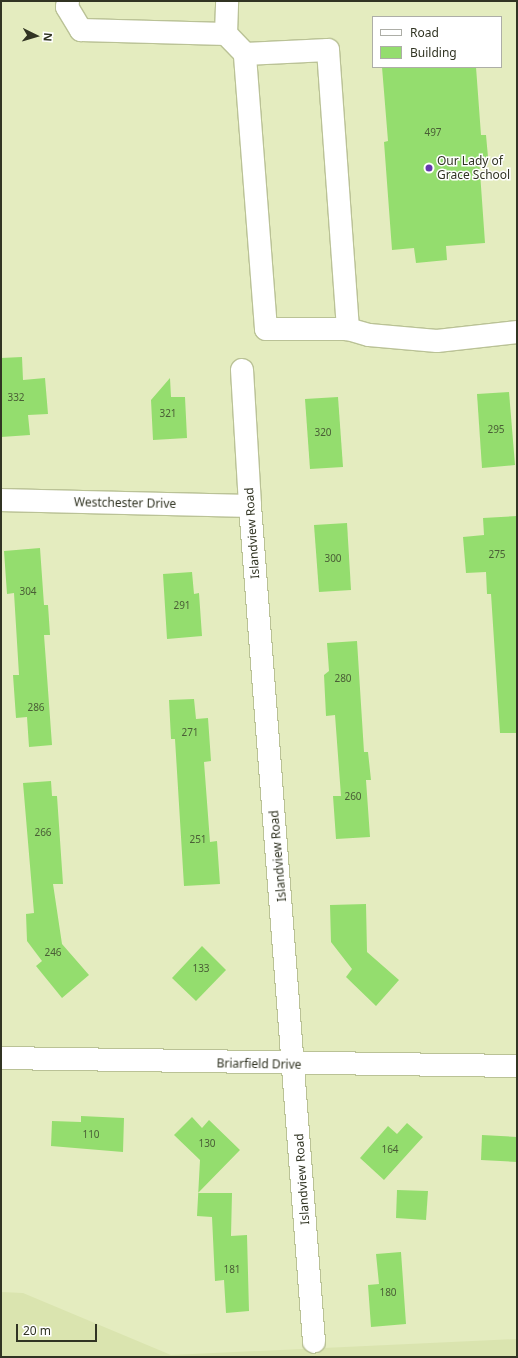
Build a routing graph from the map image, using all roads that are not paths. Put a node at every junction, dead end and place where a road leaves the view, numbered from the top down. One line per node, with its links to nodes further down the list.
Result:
1 (68, 1): 3 (street)
2 (227, 1): 3 (street)
3 (226, 34): 4 (street)
4 (245, 54): 5 (street); 5 (street)
5 (348, 329): 6 (street)
6 (517, 332)
7 (242, 370): 9 (street, Islandview Road)
8 (1, 500): 9 (street, Westchester Drive)
9 (250, 506): 11 (street, Islandview Road)
10 (1, 1058): 11 (street, Briarfield Drive)
11 (294, 1064): 12 (street, Briarfield Drive); 13 (street, Islandview Road)
12 (517, 1066)
13 (314, 1342)

